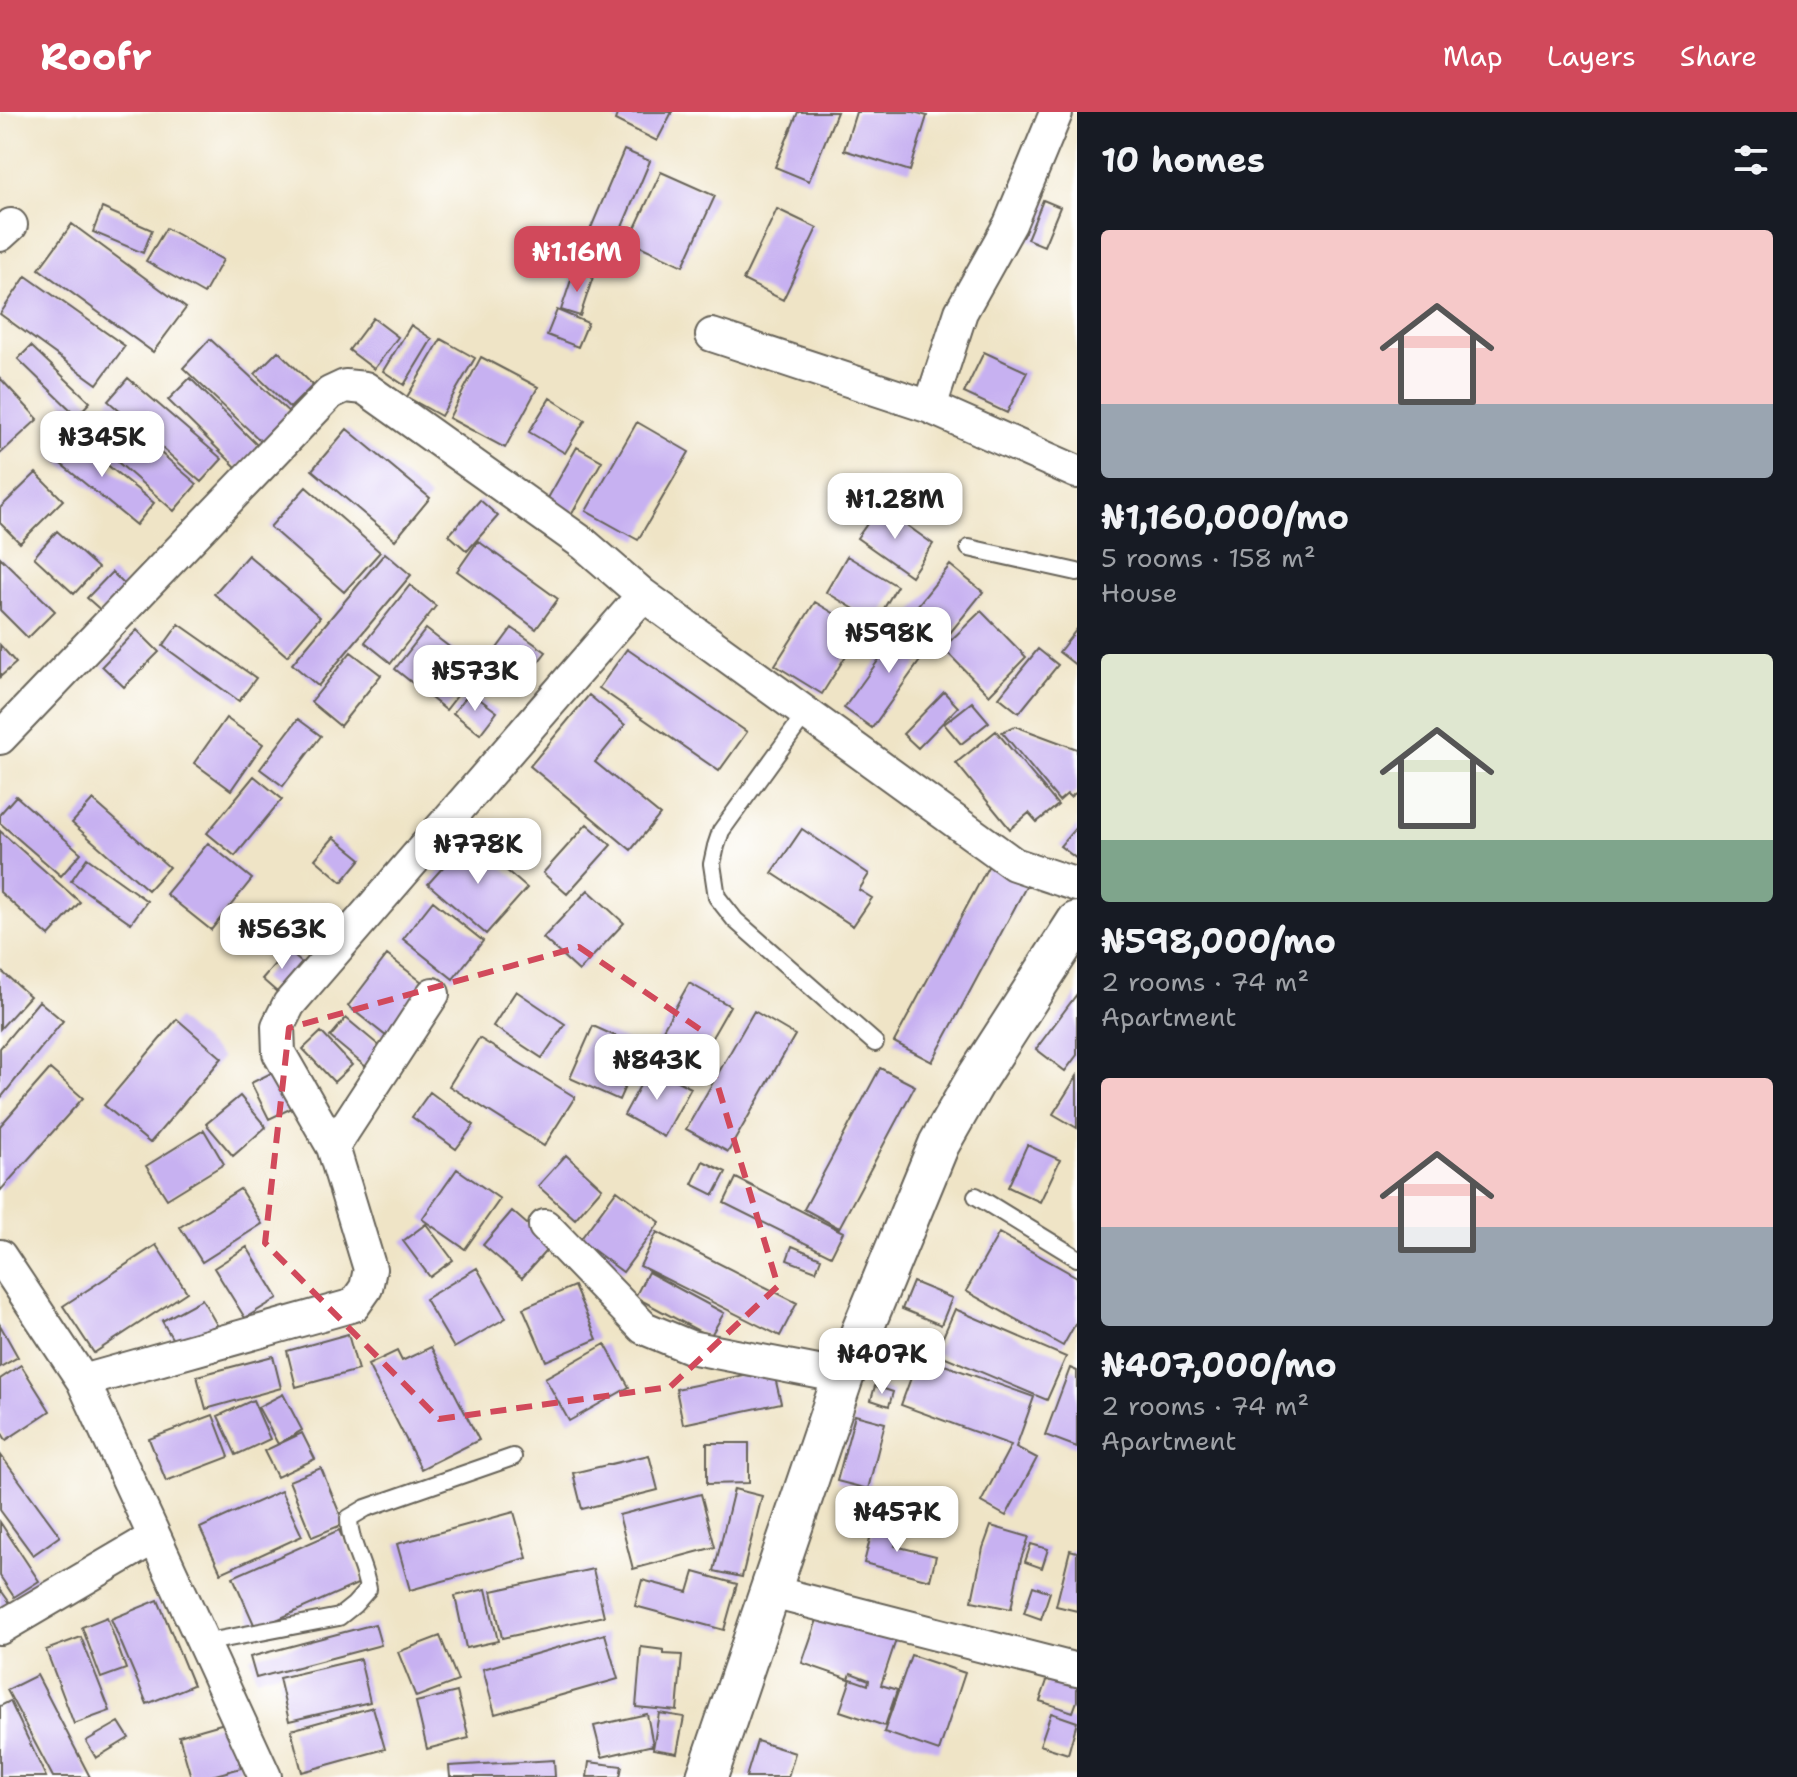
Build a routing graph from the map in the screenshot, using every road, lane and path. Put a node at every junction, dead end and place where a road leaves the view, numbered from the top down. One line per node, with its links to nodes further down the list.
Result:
1 (1055, 112): 2 (street); 4 (street)
2 (1077, 118)
3 (712, 335): 4 (street)
4 (930, 407): 5 (street)
5 (1077, 472)
6 (969, 548): 7 (lane)
7 (1077, 572)
8 (643, 595): 9 (street); 10 (street); 15 (street)
9 (807, 712): 11 (street); 14 (lane)
10 (0, 738)
11 (1077, 885)
12 (1077, 922): 20 (street)
13 (433, 994): 15 (street)
14 (875, 1043)
15 (333, 1147): 21 (street)
16 (976, 1196): 18 (lane)
17 (545, 1226): 20 (street)
18 (1077, 1258)
19 (1, 1260): 21 (street)
20 (843, 1377): 24 (street)
21 (83, 1381): 23 (street)
22 (513, 1457): 26 (lane)
23 (153, 1538): 25 (street); 26 (street)
24 (768, 1591): 27 (street); 29 (street)
25 (0, 1628)
26 (203, 1643): 28 (street)
27 (1077, 1670)
28 (265, 1777)
29 (707, 1777)

